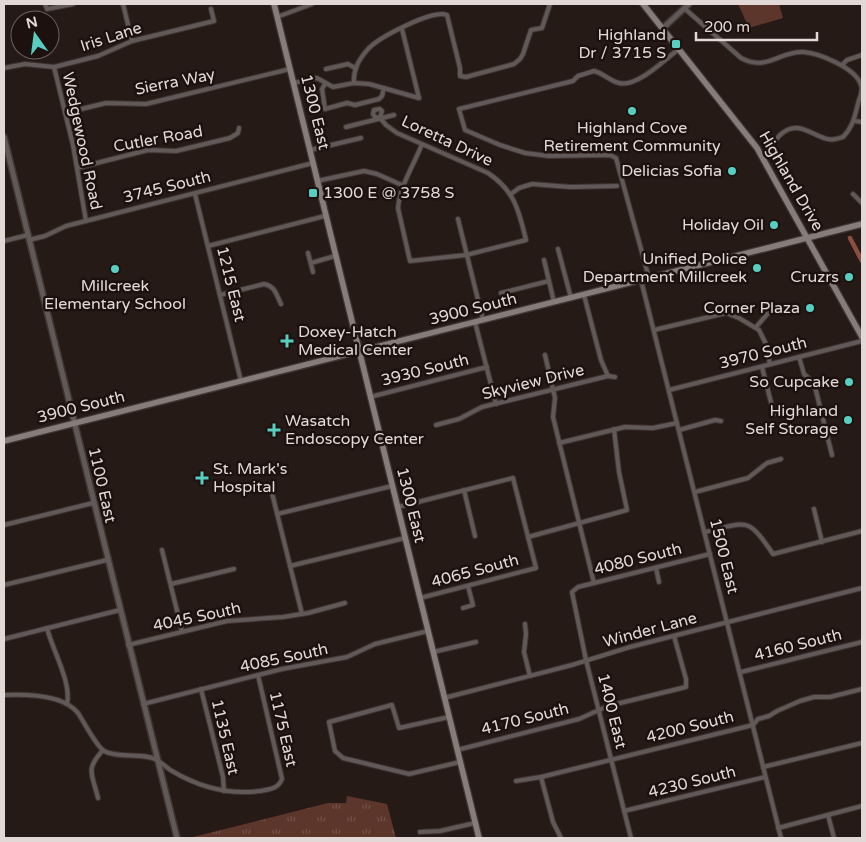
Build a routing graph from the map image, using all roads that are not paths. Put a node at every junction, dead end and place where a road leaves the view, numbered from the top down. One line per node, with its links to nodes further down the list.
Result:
1 (45, 4): 2 (street)
2 (73, 4)
3 (123, 4): 13 (street)
4 (274, 4): 10 (main road, 1300 East)
5 (312, 4): 10 (street)
6 (550, 4): 12 (street)
7 (643, 4): 11 (main road, Highland Drive)
8 (686, 6): 11 (street); 16 (street)
9 (211, 9): 13 (street, Iris Lane)
10 (278, 17): 20 (main road, 1300 East)
11 (663, 28): 14 (main road, Highland Drive)
12 (402, 29): 19 (street); 25 (street)
13 (132, 41): 17 (street, Iris Lane)
14 (679, 49): 37 (main road, Highland Drive); 62 (street)
15 (862, 55): 16 (street)
16 (842, 65): 29 (street)
17 (54, 67): 18 (street, Iris Lane); 26 (street, Wedgewood Road)
18 (4, 68)
19 (355, 68): 21 (street); 23 (street)
20 (290, 69): 22 (main road, 1300 East); 26 (street, Sierra Way)
21 (326, 69)
22 (293, 83): 24 (street); 36 (main road, 1300 East)
23 (354, 83): 24 (street); 25 (street)
24 (325, 84): 25 (street)
25 (384, 88)
26 (65, 113): 39 (street, Wedgewood Road)
27 (394, 115): 28 (street)
28 (380, 118): 31 (street); 35 (street, Loretta Drive)
29 (855, 121): 30 (street); 37 (street)
30 (862, 122)
31 (346, 127)
32 (239, 128): 39 (street, Cutler Road)
33 (4, 137): 51 (street, 1100 East)
34 (361, 138): 36 (street)
35 (422, 144): 41 (street); 44 (street, Loretta Drive)
36 (310, 150): 38 (main road, 1300 East)
37 (764, 157): 52 (main road, Highland Drive)
38 (313, 163): 40 (main road, 1300 East); 43 (street, 3745 South)
39 (77, 168): 49 (street, Wedgewood Road)
40 (318, 181): 41 (street); 47 (main road, 1300 East)
41 (404, 186): 57 (street)
42 (617, 186): 44 (street)
43 (195, 194): 49 (street, 3745 South); 54 (street, 1215 East)
44 (511, 194): 57 (street, Loretta Drive)
45 (853, 194): 46 (street)
46 (862, 203)
47 (325, 216): 54 (street); 58 (main road, 1300 East)
48 (458, 219): 57 (street)
49 (86, 221): 51 (street, 3745 South)
50 (862, 224): 52 (main road, 3900 South)
51 (28, 238): 53 (street, 3745 South); 92 (street, 1100 East)
52 (808, 238): 62 (main road, 3900 South); 76 (main road, Highland Drive)
53 (4, 241)
54 (208, 246): 66 (street, 1215 East)
55 (558, 249): 68 (street)
56 (308, 253): 60 (street)
57 (466, 255): 72 (street)
58 (335, 256): 60 (street); 77 (main road, 1300 East)
59 (544, 260): 64 (street)
60 (310, 262): 61 (street)
61 (313, 272)
62 (649, 278): 63 (main road, 3900 South)
63 (642, 280): 67 (main road, 3900 South); 75 (street, 1500 East)
64 (549, 281): 65 (street); 69 (street)
65 (501, 293)
66 (220, 295): 70 (street); 85 (street, 1215 East)
67 (584, 295): 68 (main road, 3900 South); 83 (street)
68 (570, 298): 69 (main road, 3900 South)
69 (554, 302): 72 (main road, 3900 South)
70 (281, 304)
71 (770, 311): 74 (street)
72 (483, 320): 73 (main road, 3900 South)
73 (476, 322): 77 (main road, 3900 South); 82 (street)
74 (756, 328): 75 (street); 80 (street)
75 (654, 330): 87 (street, 1500 East)
76 (862, 339): 79 (street, 3970 South)
77 (359, 351): 85 (main road, 3900 South); 88 (main road, 1300 East)
78 (545, 355): 86 (street)
79 (799, 357): 80 (street, 3970 South); 99 (street)
80 (770, 364): 81 (street, 3970 South)
81 (762, 366): 87 (street, 3970 South); 90 (street)
82 (486, 368): 88 (street, 3930 South); 89 (street)
83 (608, 376): 84 (street); 86 (street, Skyview Drive)
84 (615, 377)
85 (242, 381): 92 (main road, 3900 South)
86 (554, 389): 89 (street, Skyview Drive); 98 (street)
87 (669, 390): 93 (street, 1500 East)
88 (370, 397): 101 (main road, 1300 East)
89 (496, 404): 94 (street, Skyview Drive)
90 (774, 414)
91 (721, 421): 96 (street)
92 (75, 423): 97 (main road, 3900 South); 105 (street, 1100 East)
93 (677, 423): 95 (street); 96 (street, 1500 East)
94 (436, 425)
95 (614, 429): 98 (street); 109 (street)
96 (679, 430): 104 (street, 1500 East)
97 (4, 440)
98 (559, 443): 109 (street)
99 (832, 455)
100 (781, 459): 104 (street)
101 (392, 486): 106 (main road, 1300 East); 108 (street)
102 (271, 489): 108 (street)
103 (464, 490): 106 (street); 113 (street); 114 (street)
104 (695, 492): 112 (street, 1500 East)
105 (94, 503): 110 (street); 119 (street, 1100 East)
106 (397, 507): 115 (main road, 1300 East)
107 (814, 509): 116 (street)
108 (277, 514): 120 (street)
109 (580, 524): 114 (street); 124 (street)
110 (4, 525)
111 (862, 531): 116 (street)
112 (705, 532): 116 (street); 118 (street, 1500 East)
113 (475, 536)
114 (528, 537): 127 (street, 4065 South)
115 (405, 538): 120 (street); 130 (main road, 1300 East)
116 (822, 542)
117 (162, 550): 125 (street)
118 (710, 554): 122 (street, 4080 South); 135 (street, 1500 East)
119 (107, 560): 126 (street); 133 (street, 1100 East)
120 (290, 566): 134 (street)
121 (234, 568): 125 (street)
122 (656, 568): 123 (street); 124 (street, 4080 South)
123 (659, 582)
124 (594, 583): 129 (street, 4080 South)
125 (171, 584): 138 (street)
126 (4, 585)
127 (468, 586): 130 (street, 4065 South); 132 (street)
128 (862, 588): 135 (street, Winder Lane)
129 (572, 590): 146 (street, 1400 East)
130 (420, 598): 139 (main road, 1300 East)
131 (345, 603): 134 (street, 4045 South)
132 (463, 608)
133 (120, 610): 137 (street); 144 (street, 1100 East)
134 (302, 614): 138 (street, 4045 South)
135 (727, 622): 140 (street, Winder Lane); 147 (street, 1500 East)
136 (524, 624): 149 (street)
137 (46, 628): 141 (street); 154 (street)
138 (182, 631): 144 (street, 4045 South)
139 (428, 631): 145 (main road, 1300 East); 148 (street, 4085 South)
140 (674, 636): 146 (street, Winder Lane); 156 (street, 4170 South)
141 (4, 639)
142 (476, 642): 145 (street)
143 (862, 642): 147 (street, 4160 South)
144 (128, 644): 155 (street, 1100 East)
145 (433, 652): 153 (main road, 1300 East)
146 (586, 660): 149 (street, Winder Lane); 156 (street, 1400 East)
147 (741, 672): 158 (street, 1500 East)
148 (258, 675): 151 (street, 4085 South); 169 (street, 1175 East)
149 (530, 676): 153 (street, Winder Lane)
150 (862, 689): 158 (street, 4200 South)
151 (201, 690): 155 (street, 4085 South); 169 (street, 1135 East)
152 (4, 695): 154 (street)
153 (444, 698): 157 (main road, 1300 East)
154 (67, 704): 160 (street)
155 (143, 704): 162 (street, 1100 East)
156 (599, 710): 161 (street, 4170 South); 163 (street, 1400 East)
157 (449, 717): 161 (main road, 1300 East); 164 (street)
158 (753, 724): 163 (street, 4200 South); 165 (street, 1500 East)
159 (862, 743): 165 (street)
160 (103, 750): 162 (street); 170 (street)
161 (457, 750): 164 (main road, 1300 East)
162 (158, 760): 169 (street); 177 (street, 1100 East)
163 (611, 760): 166 (street, 4200 South); 172 (street, 1400 East)
164 (460, 762): 174 (main road, 1300 East)
165 (763, 767): 167 (street, 1500 East)
166 (541, 777): 168 (street, 4200 South); 179 (street)
167 (765, 777): 172 (street, 4230 South); 175 (street, 1500 East)
168 (516, 781)
169 (224, 791)
170 (98, 798)
171 (862, 806): 173 (street)
172 (624, 812): 180 (street, 1400 East)
173 (828, 815): 175 (street); 182 (street)
174 (475, 823): 176 (street); 178 (main road, 1300 East)
175 (778, 828): 181 (street, 1500 East)
176 (420, 832)
177 (177, 838)
178 (479, 838)
179 (561, 838)
180 (631, 838)
181 (781, 838)
182 (834, 838)

